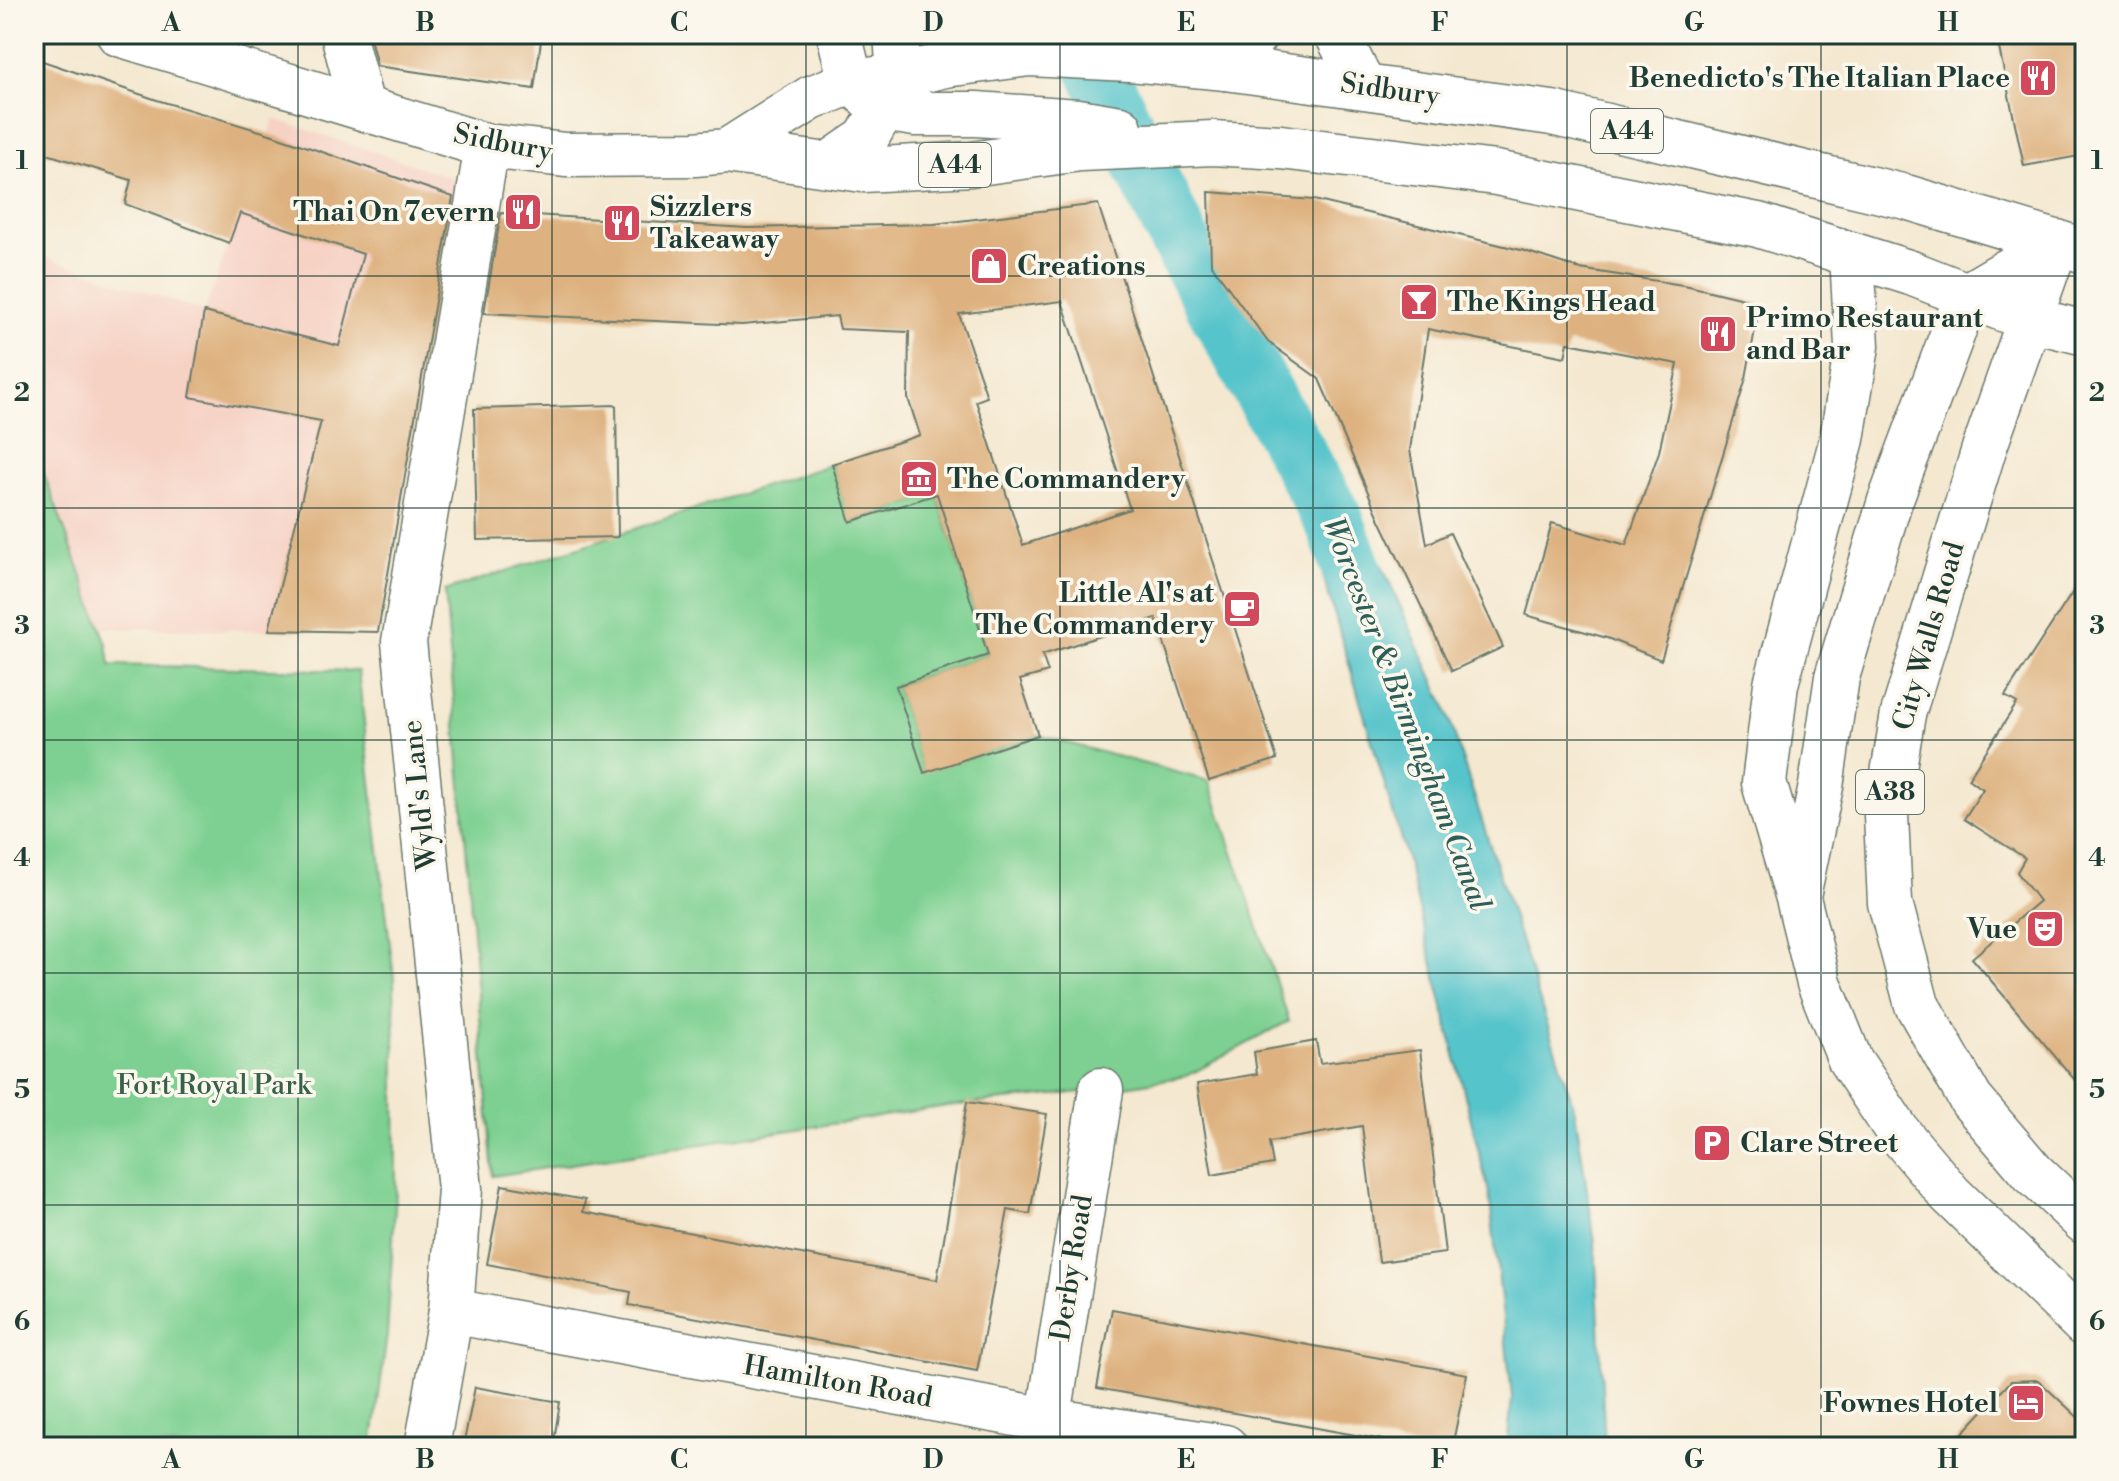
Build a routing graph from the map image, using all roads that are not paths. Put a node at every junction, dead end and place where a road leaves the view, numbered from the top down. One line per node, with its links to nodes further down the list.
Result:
1 (119, 34): 9 (main road, Sidbury / A44)
2 (343, 34): 9 (main road)
3 (839, 34): 7 (main road)
4 (1256, 34): 6 (main road)
5 (1337, 34): 8 (main road)
6 (1208, 66): 7 (main road, Sidbury / A44); 8 (main road, Sidbury / A44)
7 (882, 75): 10 (main road, A44); 12 (main road, Sidbury / A44); 13 (main road)
8 (1363, 86): 14 (main road, Sidbury / A44)
9 (362, 106): 11 (main road, Sidbury / A44)
10 (1079, 135): 13 (main road, Sidbury / A44); 15 (main road, A44)
11 (487, 146): 12 (main road, Sidbury / A44); 22 (main road, Wyld's Lane)
12 (727, 151): 13 (main road, Sidbury / A44)
13 (828, 165)
14 (2076, 241): 16 (main road); 17 (main road, City Walls Road / A38)
15 (1852, 255): 16 (main road, A44); 19 (main road, A38)
16 (1967, 295): 17 (main road, A44); 19 (main road, A38)
17 (2028, 319): 18 (main road, A44); 21 (main road, City Walls Road / A38)
18 (2085, 333)
19 (1798, 898): 23 (main road, A38)
20 (1101, 1090): 24 (main road, Derby Road)
21 (2085, 1222)
22 (451, 1311): 24 (main road, Hamilton Road); 25 (main road, Wyld's Lane)
23 (2085, 1325)
24 (1046, 1434): 26 (main road, Hamilton Road)
25 (427, 1447)
26 (1225, 1447)

